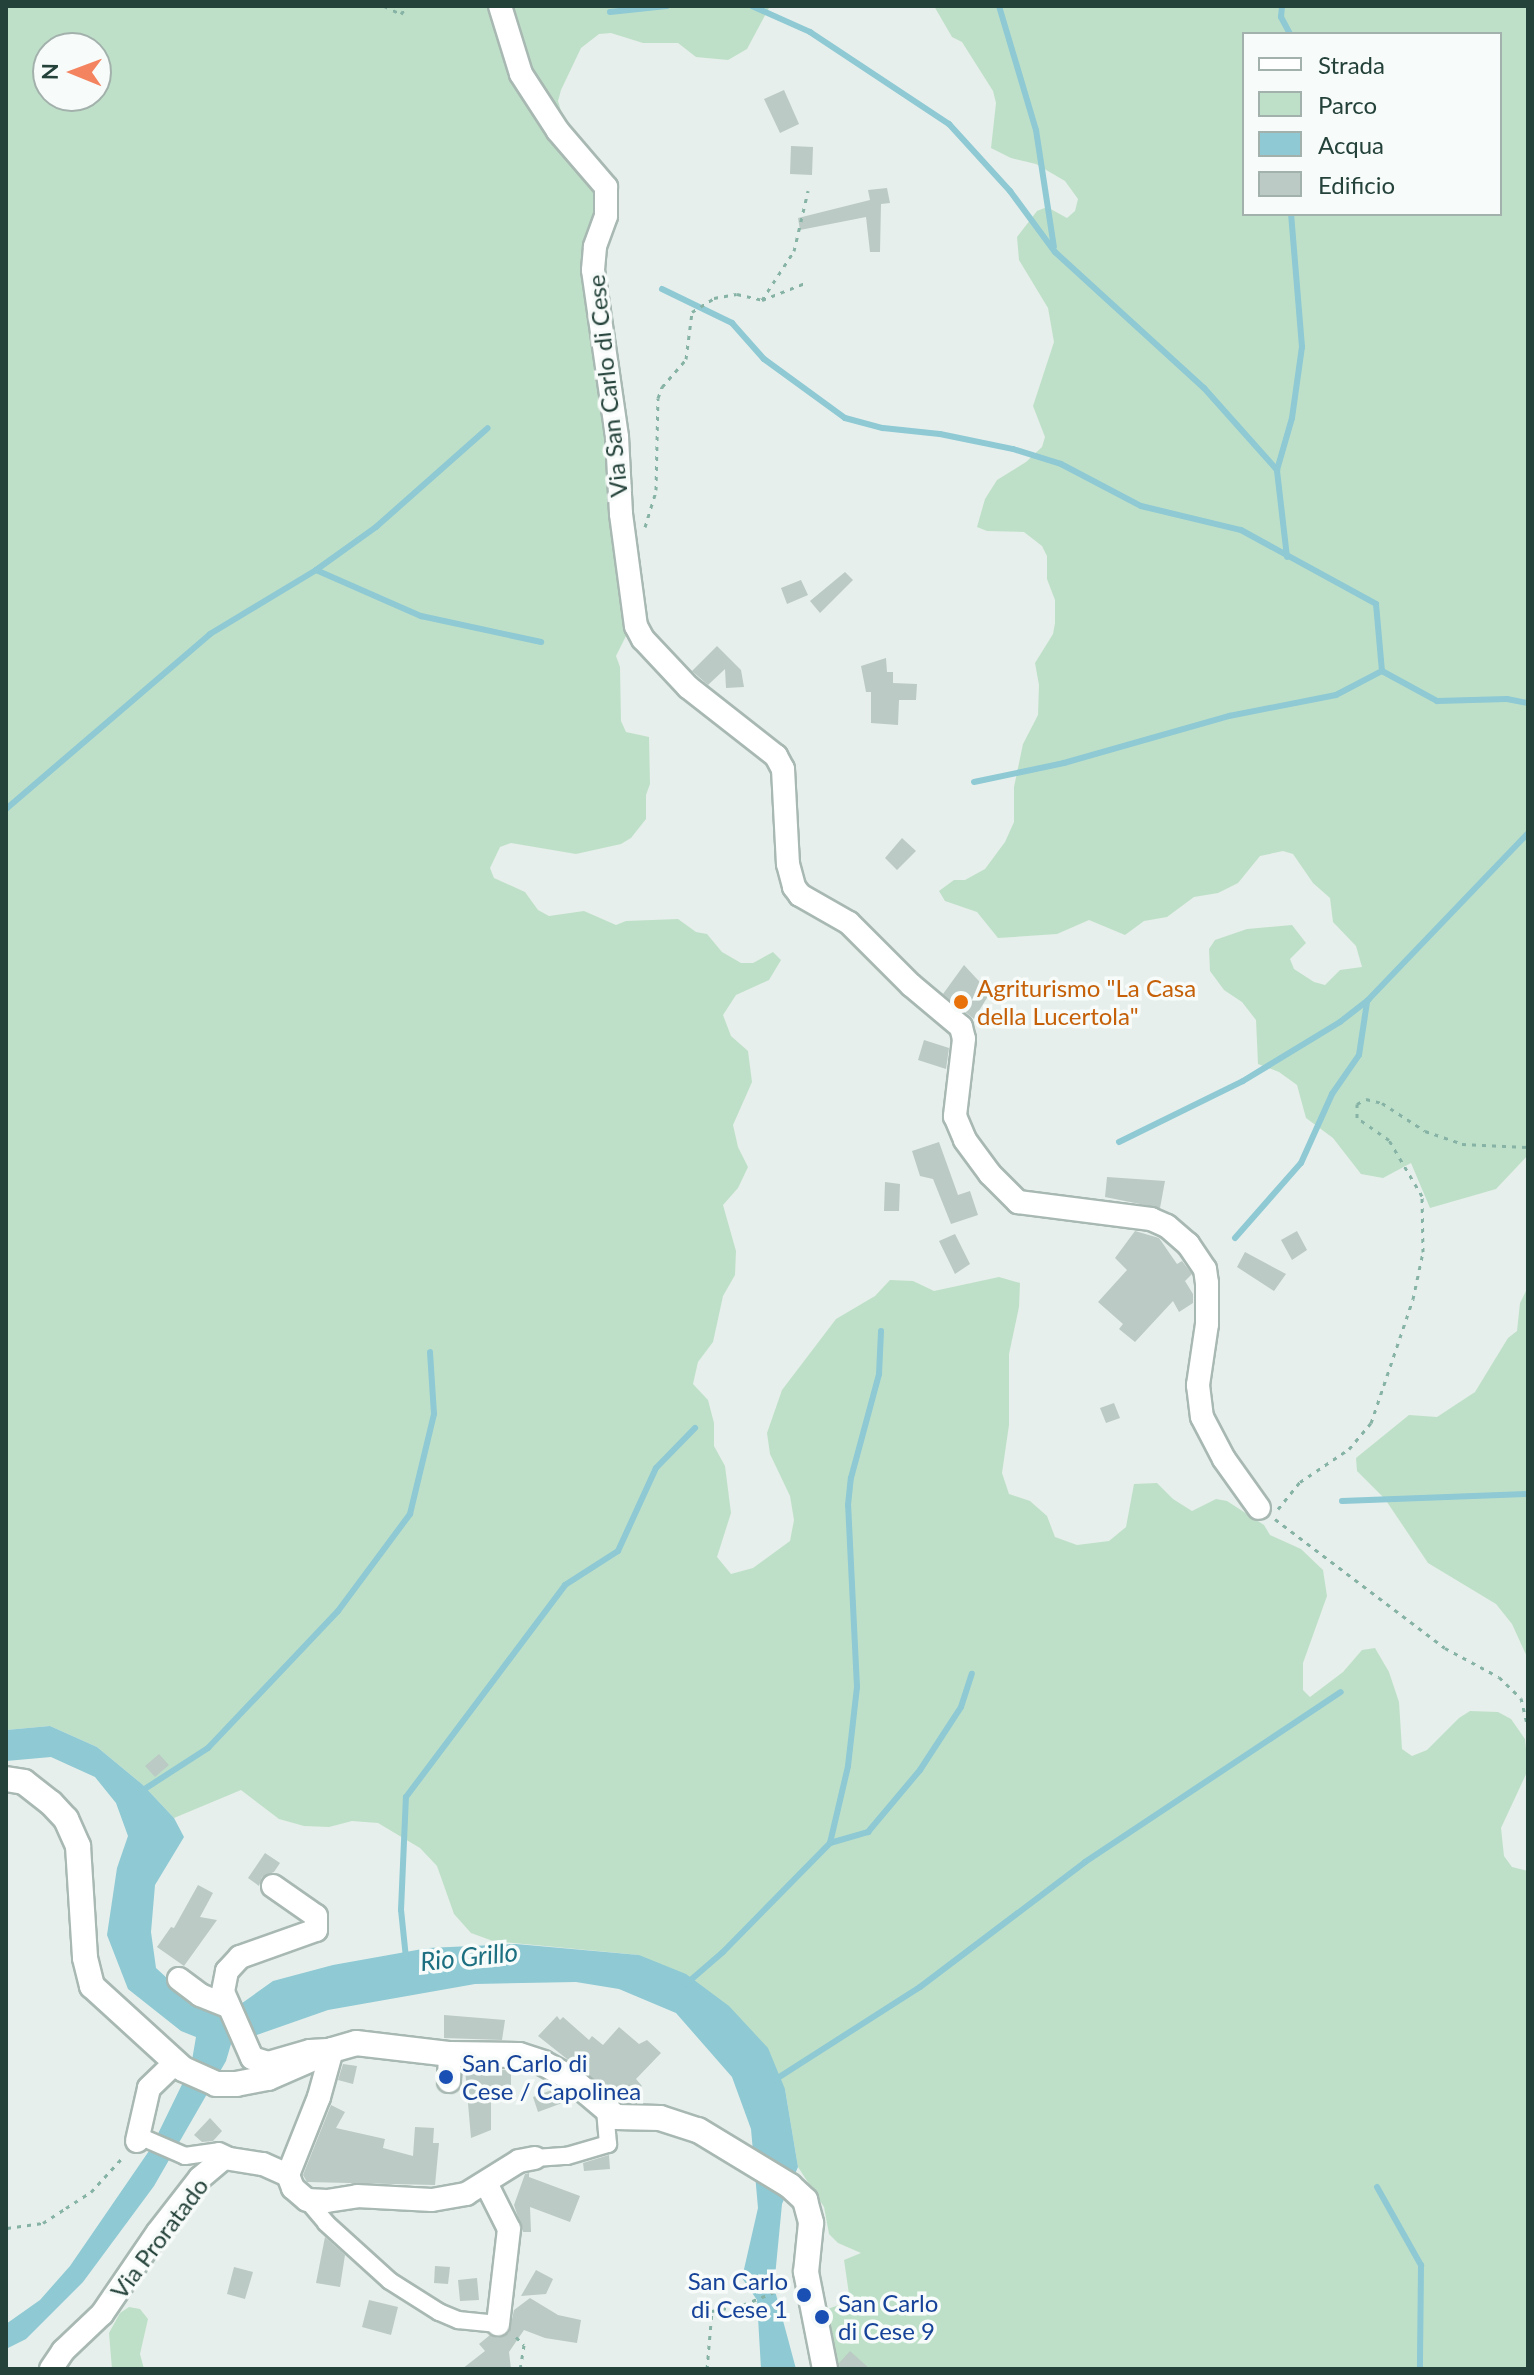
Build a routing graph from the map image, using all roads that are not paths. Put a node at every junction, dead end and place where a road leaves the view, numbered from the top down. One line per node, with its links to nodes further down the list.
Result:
1 (500, 6): 2 (street, Via San Carlo di Cese)
2 (1259, 1508)
3 (9, 1779): 9 (street)
4 (273, 1886): 6 (street)
5 (179, 1979): 6 (street)
6 (225, 2005): 7 (street)
7 (332, 2050): 8 (street); 9 (street); 15 (street)
8 (450, 2054): 10 (street); 11 (street)
9 (179, 2066): 12 (street)
10 (449, 2081)
11 (601, 2107): 14 (street); 20 (street)
12 (141, 2138): 13 (street)
13 (232, 2157): 15 (street); 19 (street, Via Proratado)
14 (535, 2158): 16 (street)
15 (288, 2175): 17 (street)
16 (486, 2183): 17 (street); 18 (street)
17 (307, 2200): 18 (street)
18 (498, 2324)
19 (51, 2369)
20 (825, 2369)

